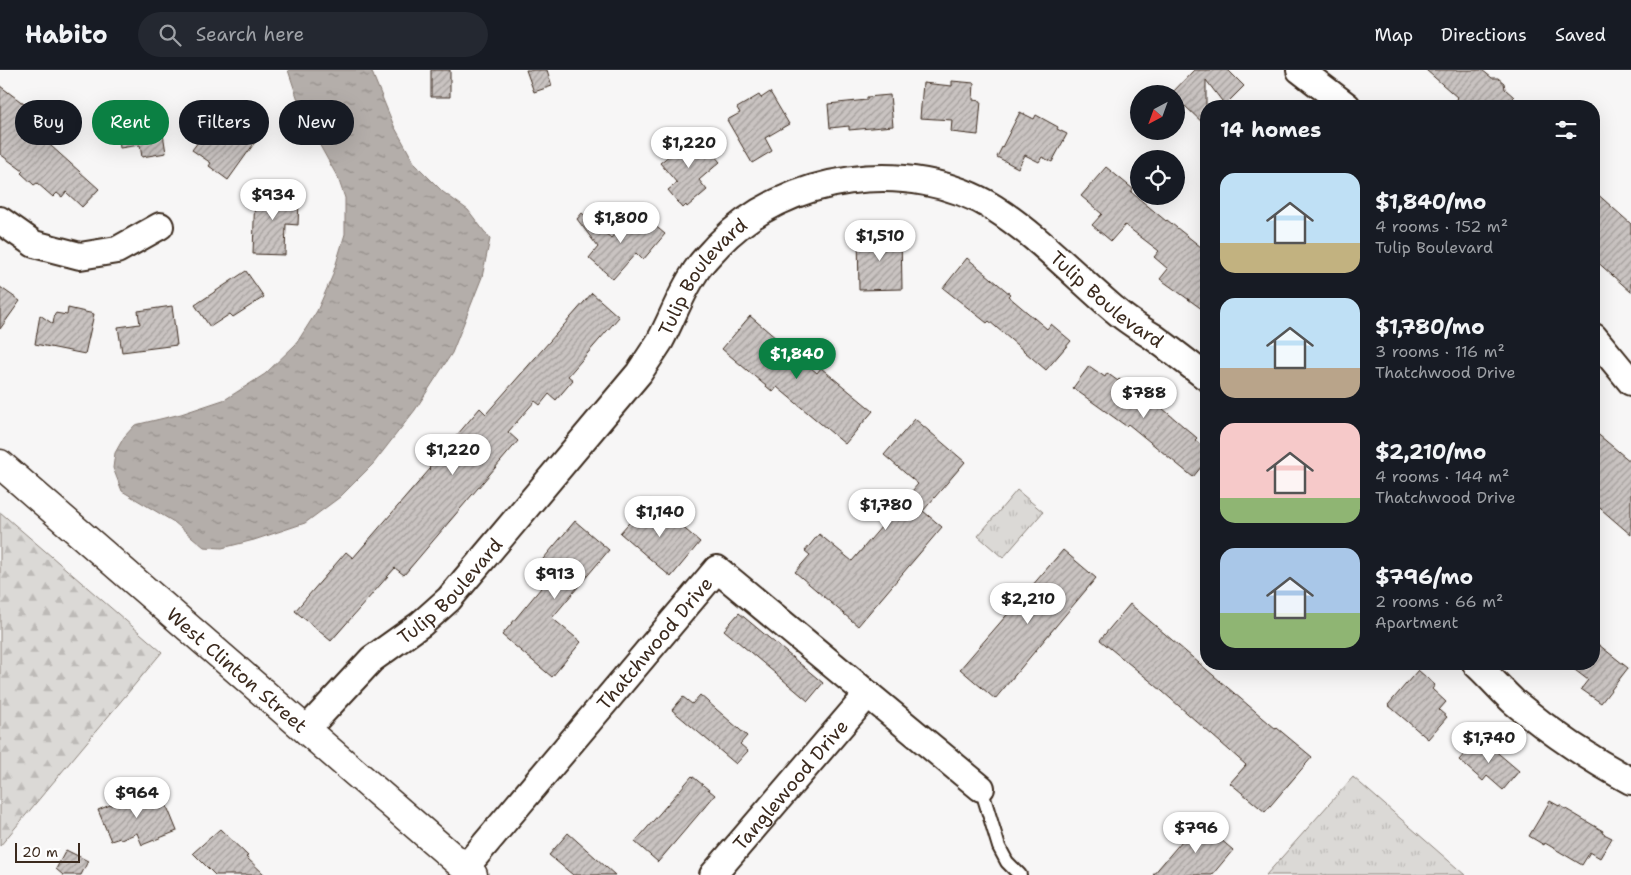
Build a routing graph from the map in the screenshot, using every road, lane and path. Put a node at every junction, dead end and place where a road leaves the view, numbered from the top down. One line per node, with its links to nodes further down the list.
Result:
1 (1300, 70): 2 (street)
2 (1339, 100)
3 (0, 220): 4 (street)
4 (160, 226)
5 (1600, 344): 7 (street)
6 (1200, 372): 11 (street, Tulip Boulevard)
7 (1631, 382)
8 (0, 464): 11 (street, West Clinton Street)
9 (1482, 670): 12 (street)
10 (868, 694): 13 (street); 14 (street, Thatchwood Drive); 15 (street, Tanglewood Drive)
11 (306, 730): 14 (street, West Clinton Street)
12 (1631, 781)
13 (982, 788): 16 (lane)
14 (469, 871)
15 (713, 875)
16 (1020, 875)

